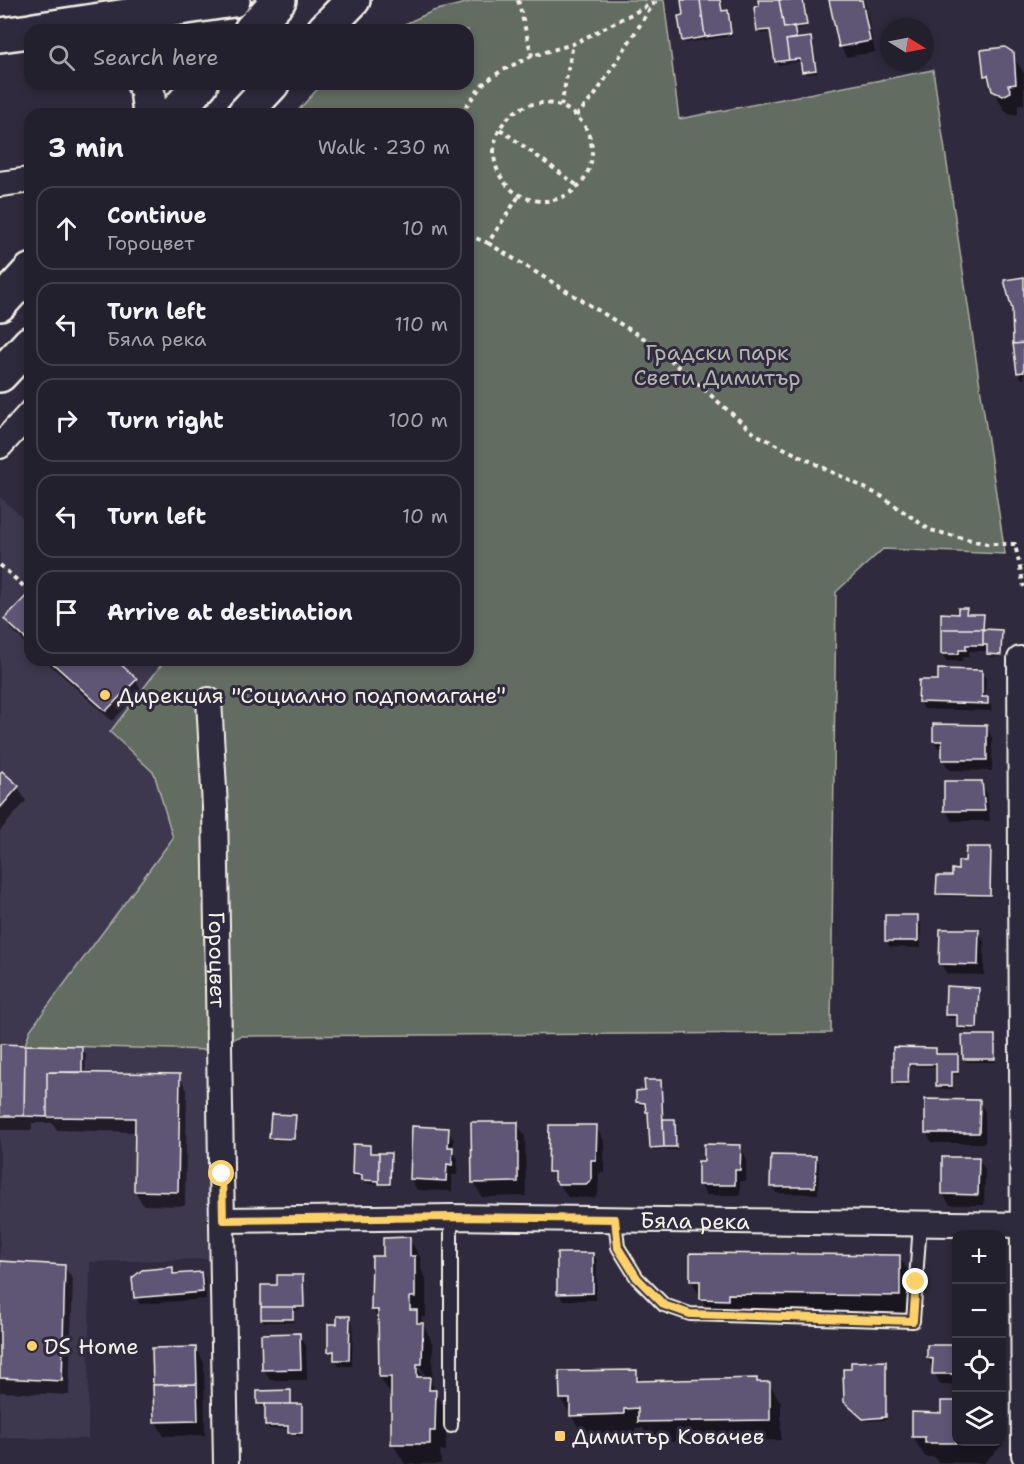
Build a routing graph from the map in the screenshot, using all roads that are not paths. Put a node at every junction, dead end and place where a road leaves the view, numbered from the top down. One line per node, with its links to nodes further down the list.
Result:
1 (233, 0): 4 (main road)
2 (279, 0): 5 (main road)
3 (353, 0): 6 (main road)
4 (75, 24)
5 (257, 24)
6 (330, 24)
7 (24, 32): 8 (main road)
8 (0, 35)
9 (147, 90): 12 (main road)
10 (196, 90): 13 (main road)
11 (266, 90): 14 (main road)
12 (149, 108)
13 (179, 108)
14 (250, 108)
15 (24, 181): 16 (street)
16 (0, 184)
17 (24, 278): 18 (main road)
18 (0, 304)
19 (24, 349): 20 (main road)
20 (0, 375)
21 (24, 420): 22 (street)
22 (0, 446)
23 (1022, 659): 25 (street)
24 (209, 700): 28 (street, Гороцвет)
25 (1023, 951): 30 (street)
26 (451, 1217): 27 (street, Бяла река); 28 (street, Бяла река); 31 (lane)
27 (615, 1219): 29 (street, Бяла река); 29 (lane)
28 (223, 1220): 33 (street, Гороцвет)
29 (920, 1224): 30 (street, Бяла река)
30 (1023, 1225): 32 (street)
31 (451, 1426)
32 (1024, 1455)
33 (226, 1464)

